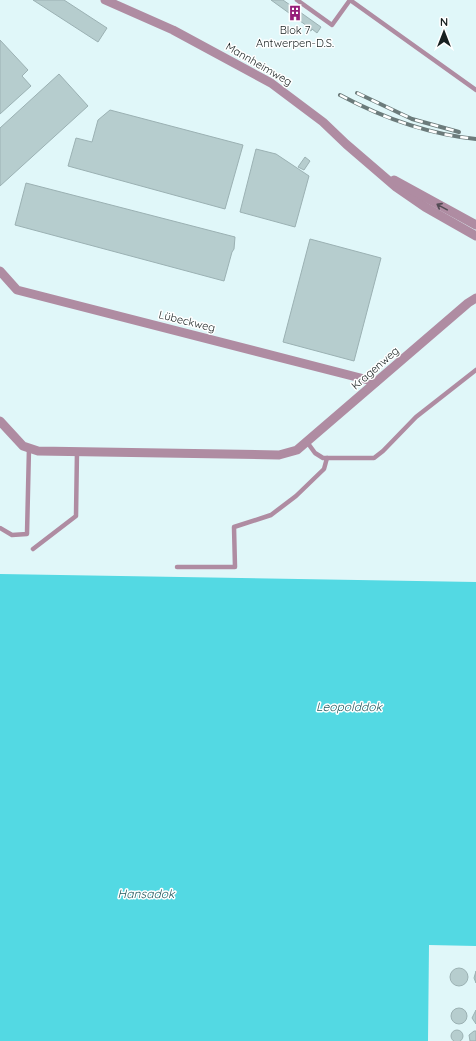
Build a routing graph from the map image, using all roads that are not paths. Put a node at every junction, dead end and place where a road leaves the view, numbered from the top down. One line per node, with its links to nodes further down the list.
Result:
1 (105, 0): 5 (street, Mannheimweg)
2 (297, 0): 3 (lane)
3 (350, 0): 4 (lane)
4 (476, 90)
5 (383, 176): 6 (street, Mannheimweg, one-way to 5); 7 (street, Mannheimweg)
6 (476, 225)
7 (476, 236)
8 (0, 271): 12 (street, Lübeckweg)
9 (476, 290): 10 (street, Kragenweg)
10 (472, 300): 12 (street, Kragenweg)
11 (476, 370): 17 (lane)
12 (376, 382): 14 (street, Kragenweg)
13 (0, 421): 15 (street)
14 (307, 442): 16 (street, Kragenweg); 17 (lane)
15 (28, 448): 16 (street); 18 (lane)
16 (77, 452): 19 (lane)
17 (327, 458): 20 (lane)
18 (0, 528)
19 (34, 549)
20 (177, 567)

